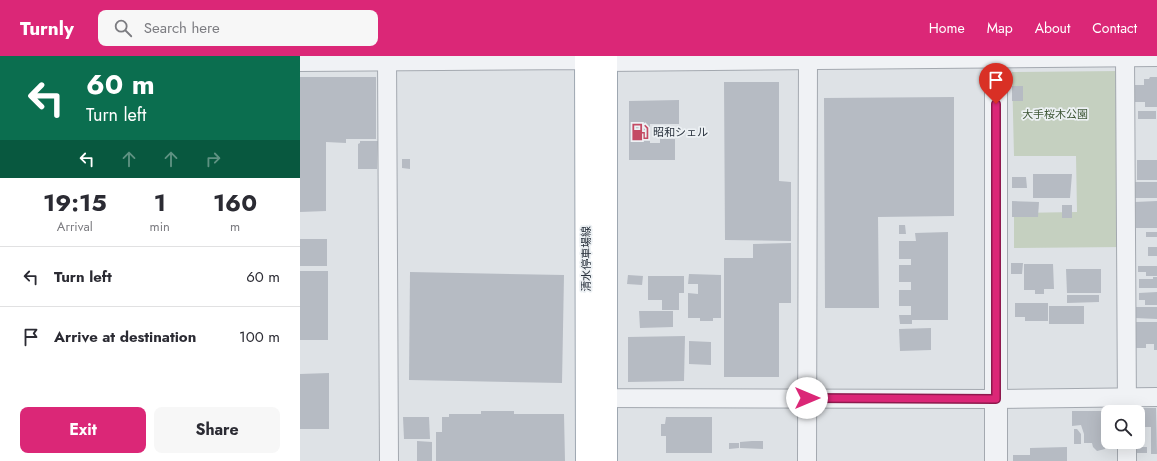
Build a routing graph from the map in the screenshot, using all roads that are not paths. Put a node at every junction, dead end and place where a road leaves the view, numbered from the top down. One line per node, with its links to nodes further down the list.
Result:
1 (996, 57): 2 (street); 4 (street); 11 (street)
2 (1125, 57): 3 (street); 12 (street)
3 (1157, 57)
4 (807, 58): 6 (street); 9 (street)
5 (387, 59): 6 (street); 7 (street); 14 (street)
6 (596, 59): 8 (main road, 清水停車場線)
7 (300, 62)
8 (596, 397): 9 (street); 15 (main road, 清水停車場線); 16 (main road, 清水停車場線)
9 (807, 398): 11 (street); 17 (street)
10 (1157, 398): 12 (street)
11 (996, 399): 12 (street); 18 (street)
12 (1127, 405)
13 (1127, 449): 19 (street)
14 (389, 461)
15 (587, 461)
16 (606, 461)
17 (807, 461)
18 (996, 461)
19 (1126, 461)

